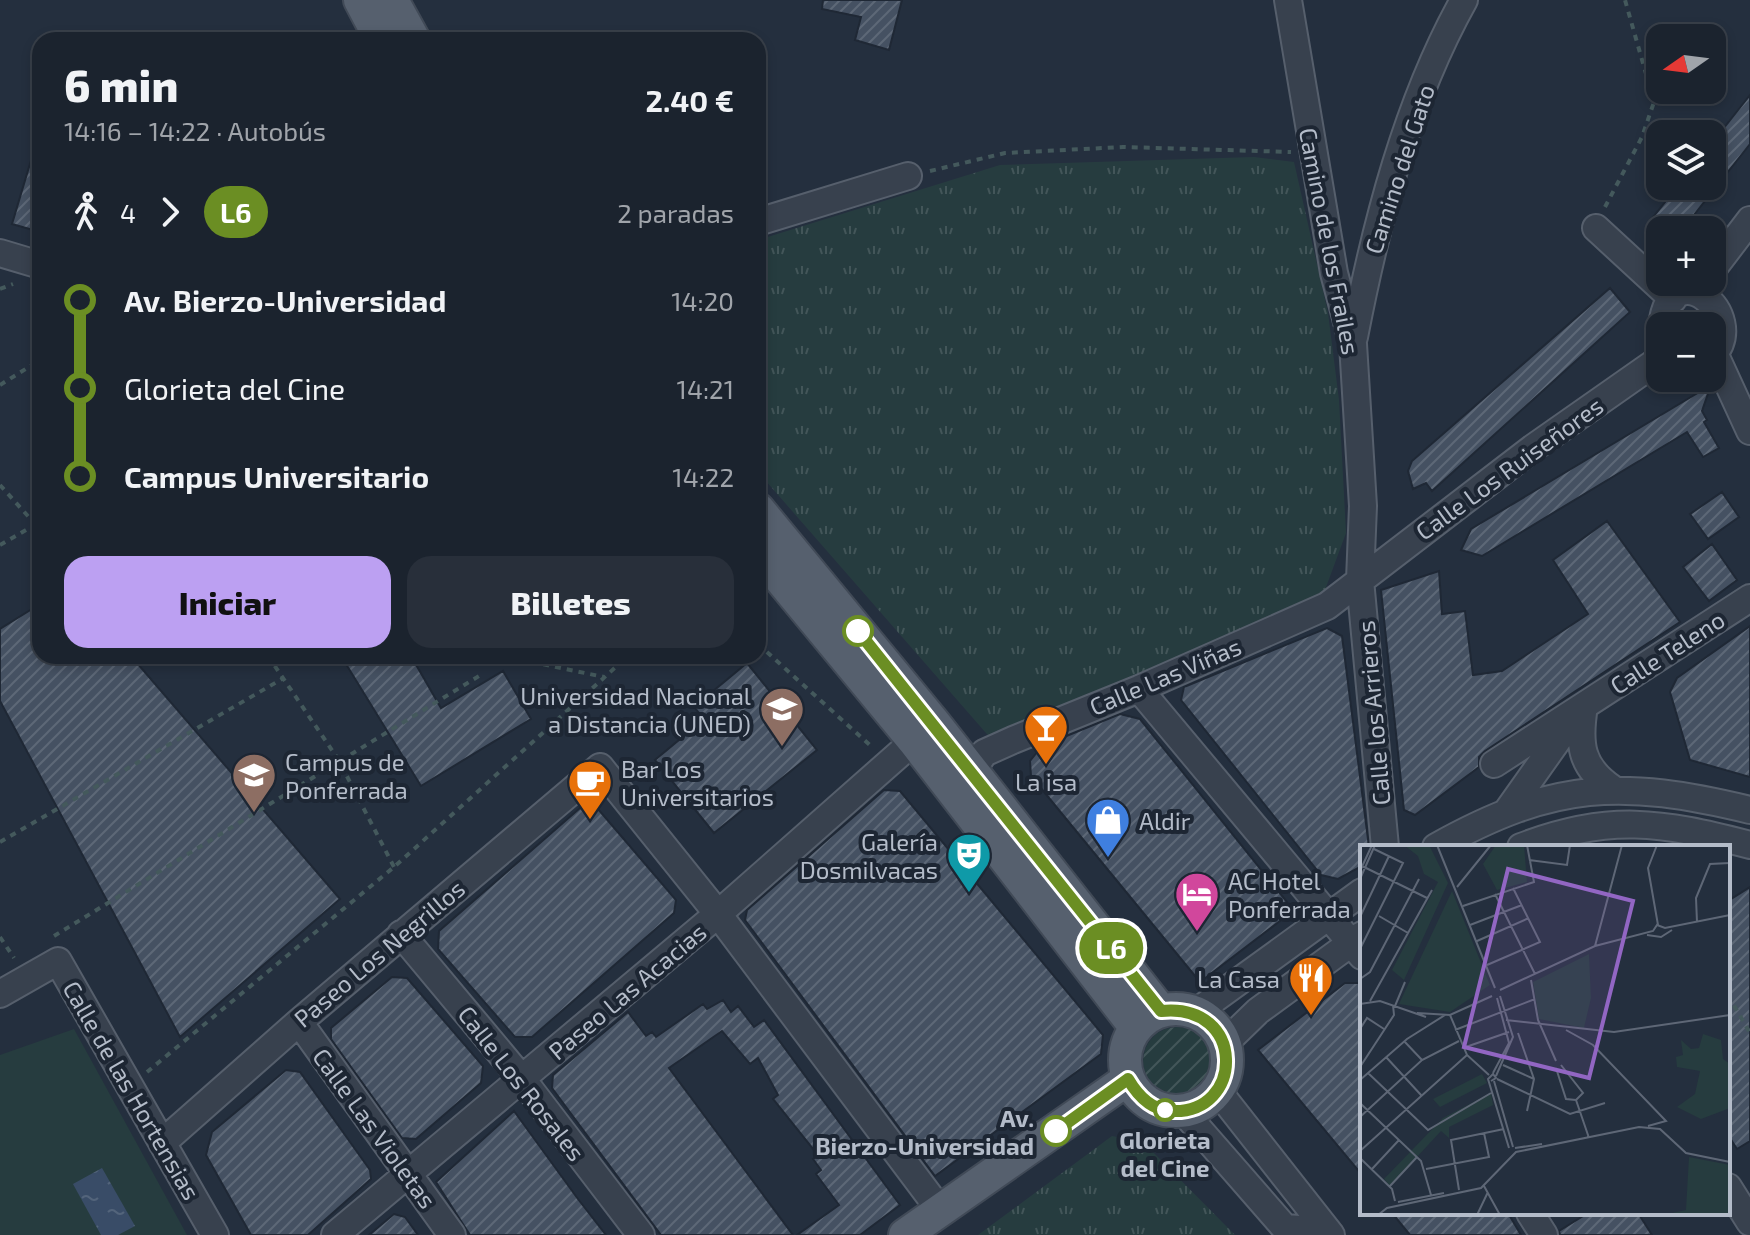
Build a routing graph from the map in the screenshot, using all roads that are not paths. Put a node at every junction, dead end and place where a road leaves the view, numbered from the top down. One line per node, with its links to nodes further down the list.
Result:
1 (360, 0): 5 (main road)
2 (392, 0): 6 (main road)
3 (1288, 0): 20 (street, Camino de los Frailes)
4 (1464, 0): 20 (street, Camino del Gato)
5 (377, 32)
6 (410, 32)
7 (908, 176): 8 (street)
8 (766, 220)
9 (1750, 220): 11 (street)
10 (1596, 228): 13 (street)
11 (1726, 249)
12 (0, 253): 14 (street)
13 (1646, 256)
14 (32, 263)
15 (1682, 296): 17 (street)
16 (1714, 296): 18 (street)
17 (1665, 312)
18 (1740, 326): 19 (street)
19 (1726, 341)
20 (1353, 344): 26 (street, Camino de los Frailes)
21 (1646, 369): 26 (street, Calle Los Ruiseñores)
22 (1726, 382): 23 (street)
23 (1750, 431)
24 (766, 519): 32 (main road)
25 (766, 562): 30 (main road)
26 (1360, 580): 28 (street, Calle Las Viñas); 36 (street, Calle los Arrieros)
27 (1750, 598): 29 (street, Calle Teleno)
28 (1139, 689): 32 (street, Calle Las Viñas); 42 (street)
29 (1584, 706): 31 (street, Calle Teleno); 33 (street, Calle Teleno); 35 (street, Calle Teleno)
30 (914, 741): 41 (street, Paseo Las Acacias); 47 (main road)
31 (1494, 764)
32 (972, 771): 47 (main road)
33 (1613, 789): 34 (street); 35 (street)
34 (1750, 810)
35 (1506, 813): 37 (street)
36 (1385, 845)
37 (1440, 845)
38 (1528, 845): 39 (street)
39 (1750, 845)
40 (1360, 893): 42 (street)
41 (718, 914): 43 (street, Paseo Los Negrillos); 50 (street, Paseo Las Acacias); 56 (street)
42 (1327, 917): 44 (street); 46 (street)
43 (401, 934): 48 (street, Paseo Los Negrillos); 50 (street, Calle Los Rosales)
44 (1358, 945): 49 (street)
45 (0, 994): 53 (street, Calle de las Hortensias)
46 (1195, 1013): 47 (main road); 49 (main road)
47 (1148, 1020): 51 (main road)
48 (299, 1022): 53 (street, Paseo Los Negrillos); 54 (street, Calle Las Violetas)
49 (1224, 1044): 52 (main road)
50 (522, 1079): 54 (street, Paseo Las Acacias); 63 (street, Calle Los Rosales)
51 (1128, 1079): 52 (main road); 56 (main road)
52 (1202, 1101): 59 (street); 59 (street)
53 (162, 1143): 60 (street, Calle de las Hortensias)
54 (408, 1173): 61 (street, Paseo Las Acacias); 62 (street, Calle Las Violetas)
55 (1730, 1190): 58 (street)
56 (940, 1210): 64 (main road)
57 (1531, 1215): 65 (street)
58 (1750, 1222)
59 (1330, 1233)
60 (215, 1235)
61 (335, 1235)
62 (452, 1235)
63 (641, 1235)
64 (905, 1235)
65 (1544, 1235)

